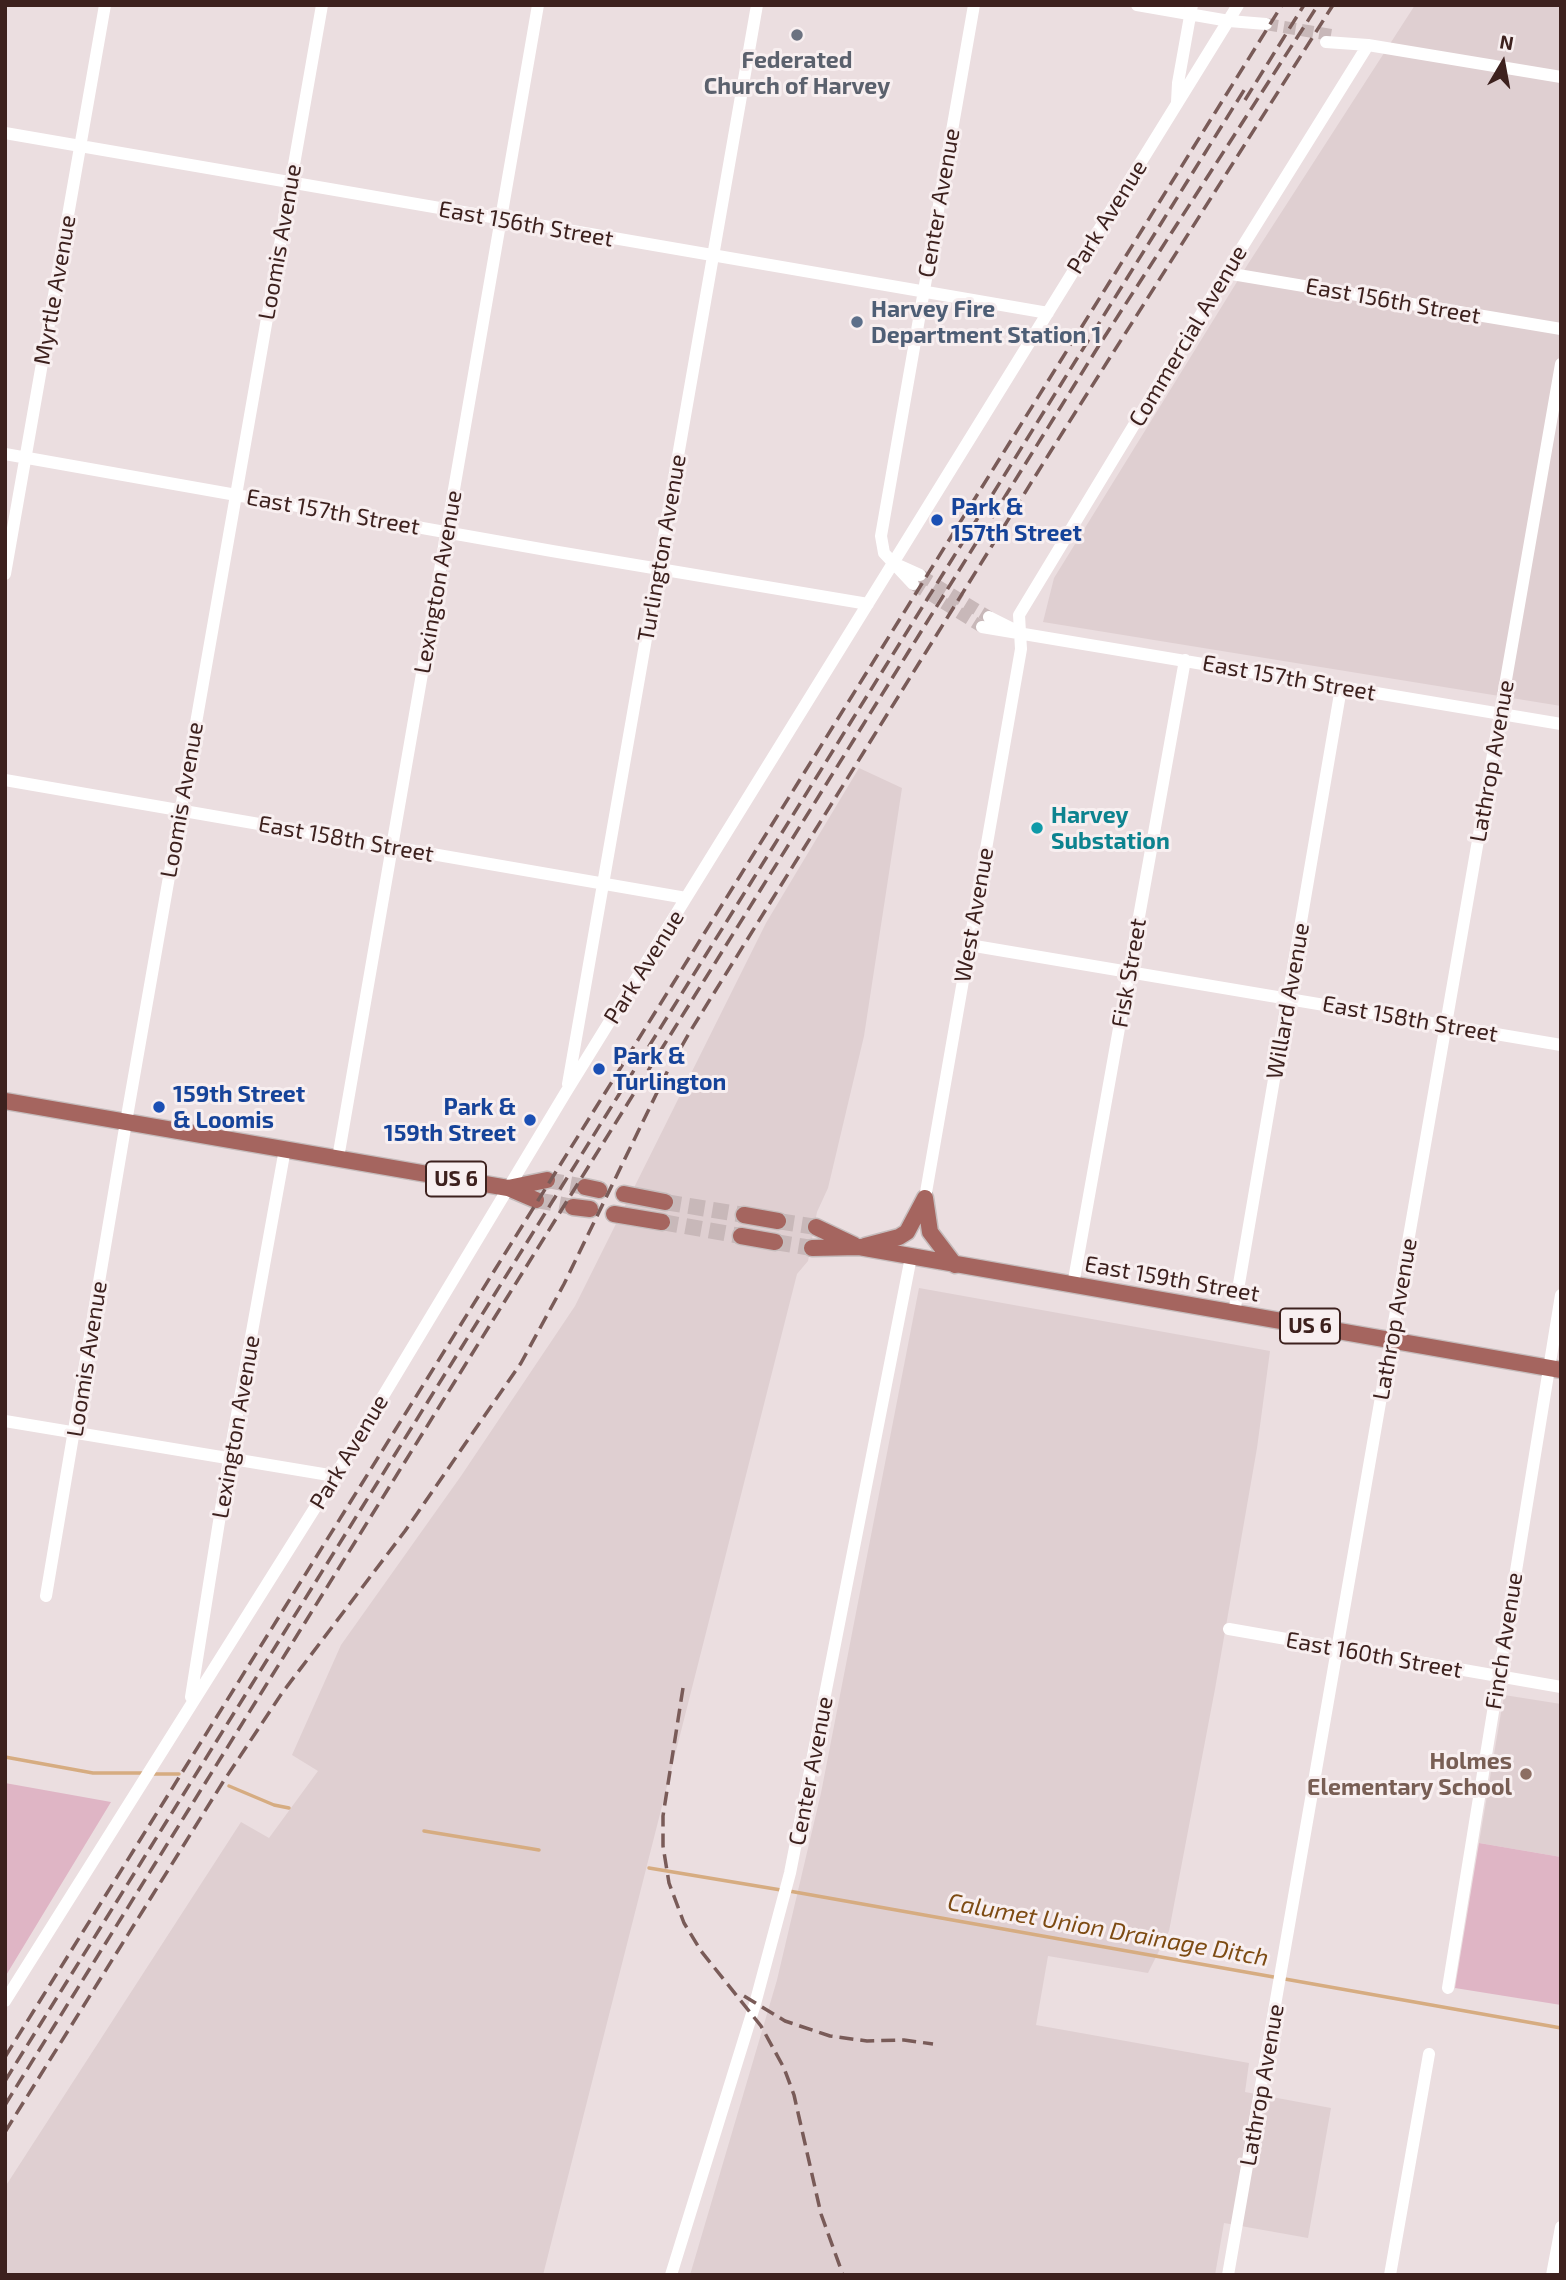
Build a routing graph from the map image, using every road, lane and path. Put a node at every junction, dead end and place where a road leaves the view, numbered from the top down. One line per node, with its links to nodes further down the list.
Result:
1 (105, 5): 16 (street, Myrtle Avenue)
2 (322, 5): 17 (street, Loomis Avenue)
3 (538, 5): 18 (street, Lexington Avenue)
4 (757, 5): 19 (street, Turlington Avenue)
5 (974, 5): 21 (street, Center Avenue)
6 (1137, 5): 8 (street)
7 (1238, 5): 9 (street, Park Avenue)
8 (1192, 10): 9 (street); 14 (street)
9 (1228, 21): 10 (street); 14 (street, Park Avenue)
10 (1263, 27)
11 (1329, 39): 12 (street)
12 (1368, 45): 13 (street); 20 (street, Commercial Avenue)
13 (1561, 77)
14 (1177, 102): 22 (street, Park Avenue)
15 (5, 133): 16 (street, East 156th Street)
16 (80, 146): 17 (street, East 156th Street); 26 (street, Myrtle Avenue)
17 (291, 183): 18 (street, East 156th Street); 27 (street, Loomis Avenue)
18 (501, 219): 19 (street, East 156th Street); 28 (street, Lexington Avenue)
19 (713, 256): 21 (street, East 156th Street); 30 (street, Turlington Avenue)
20 (1226, 272): 23 (street, East 156th Street); 35 (street, Commercial Avenue)
21 (923, 293): 22 (street, East 156th Street); 29 (street, Center Avenue)
22 (1048, 313): 29 (street, Park Avenue)
23 (1561, 329)
24 (1561, 364): 38 (street, Lathrop Avenue)
25 (5, 454): 26 (street, East 157th Street)
26 (26, 458): 27 (street, East 157th Street); 31 (street, Myrtle Avenue)
27 (236, 495): 28 (street, East 157th Street); 41 (street, Loomis Avenue)
28 (447, 532): 30 (street, East 157th Street); 42 (street, Lexington Avenue)
29 (894, 563): 32 (street); 33 (street, Park Avenue)
30 (658, 569): 33 (street, East 157th Street); 43 (street, Turlington Avenue)
31 (5, 574)
32 (917, 580)
33 (869, 604): 44 (street, Park Avenue)
34 (986, 622): 35 (street, East 157th Street)
35 (1018, 631): 36 (street, East 157th Street); 45 (street, West Avenue)
36 (1185, 660): 37 (street, East 157th Street); 46 (street, Fisk Street)
37 (1341, 688): 38 (street, East 157th Street); 47 (street, Willard Avenue)
38 (1500, 713): 39 (street, East 157th Street); 48 (street, Lathrop Avenue)
39 (1561, 724)
40 (5, 780): 41 (street, East 158th Street)
41 (180, 811): 42 (street, East 158th Street); 52 (street, Loomis Avenue)
42 (392, 847): 43 (street, East 158th Street); 54 (street, Lexington Avenue)
43 (603, 882): 44 (street, East 158th Street); 50 (street, Turlington Avenue)
44 (687, 898): 50 (street, Park Avenue)
45 (969, 945): 46 (street, East 158th Street); 58 (street, West Avenue)
46 (1129, 972): 47 (street, East 158th Street); 74 (street, Fisk Street)
47 (1288, 999): 48 (street, East 158th Street); 76 (street, Willard Avenue)
48 (1446, 1025): 49 (street, East 158th Street); 77 (street, Lathrop Avenue)
49 (1561, 1045)
50 (566, 1092): 56 (street, Park Avenue)
51 (5, 1101): 52 (main road, US 6)
52 (125, 1122): 53 (main road, US 6); 80 (street, Loomis Avenue)
53 (285, 1149): 54 (main road, US 6); 81 (street, Lexington Avenue)
54 (338, 1158): 56 (main road, US 6)
55 (547, 1180): 56 (main road, US 6)
56 (508, 1188): 59 (main road, US 6); 82 (street, Park Avenue)
57 (624, 1194): 60 (main road)
58 (925, 1198): 70 (main road); 73 (main road)
59 (536, 1200)
60 (665, 1202)
61 (573, 1207): 62 (main road)
62 (590, 1209)
63 (614, 1214): 66 (main road)
64 (744, 1215): 65 (main road)
65 (778, 1221)
66 (662, 1222)
67 (816, 1227): 70 (main road, East 159th Street / US 6)
68 (741, 1236): 69 (main road)
69 (775, 1241)
70 (859, 1247): 71 (main road, East 159th Street / US 6); 72 (main road, East 159th Street / US 6)
71 (812, 1248)
72 (911, 1257): 73 (main road, East 159th Street / US 6); 93 (street, Center Avenue)
73 (955, 1265): 74 (main road, East 159th Street / US 6)
74 (1073, 1285): 76 (main road, East 159th Street / US 6)
75 (1561, 1295): 78 (street, Finch Avenue)
76 (1234, 1313): 77 (main road, East 159th Street / US 6)
77 (1391, 1340): 78 (main road, East 159th Street / US 6); 85 (street, Lathrop Avenue)
78 (1554, 1368): 86 (street, Finch Avenue)
79 (5, 1421): 80 (street)
80 (75, 1433): 81 (street); 83 (street, Loomis Avenue)
81 (229, 1459): 82 (street); 88 (street, Lexington Avenue)
82 (335, 1476): 88 (street, Park Avenue)
83 (46, 1596)
84 (1229, 1629): 85 (street, East 160th Street)
85 (1339, 1648): 86 (street, East 160th Street); 94 (street, Lathrop Avenue)
86 (1498, 1676): 87 (street, East 160th Street); 89 (street, Finch Avenue)
87 (1561, 1687)
88 (190, 1704): 90 (street, Park Avenue)
89 (1448, 1988)
90 (5, 2001)
91 (1429, 2054): 95 (street)
92 (1561, 2227): 96 (street)
93 (671, 2275)
94 (1228, 2275)
95 (1390, 2275)
96 (1552, 2275)

